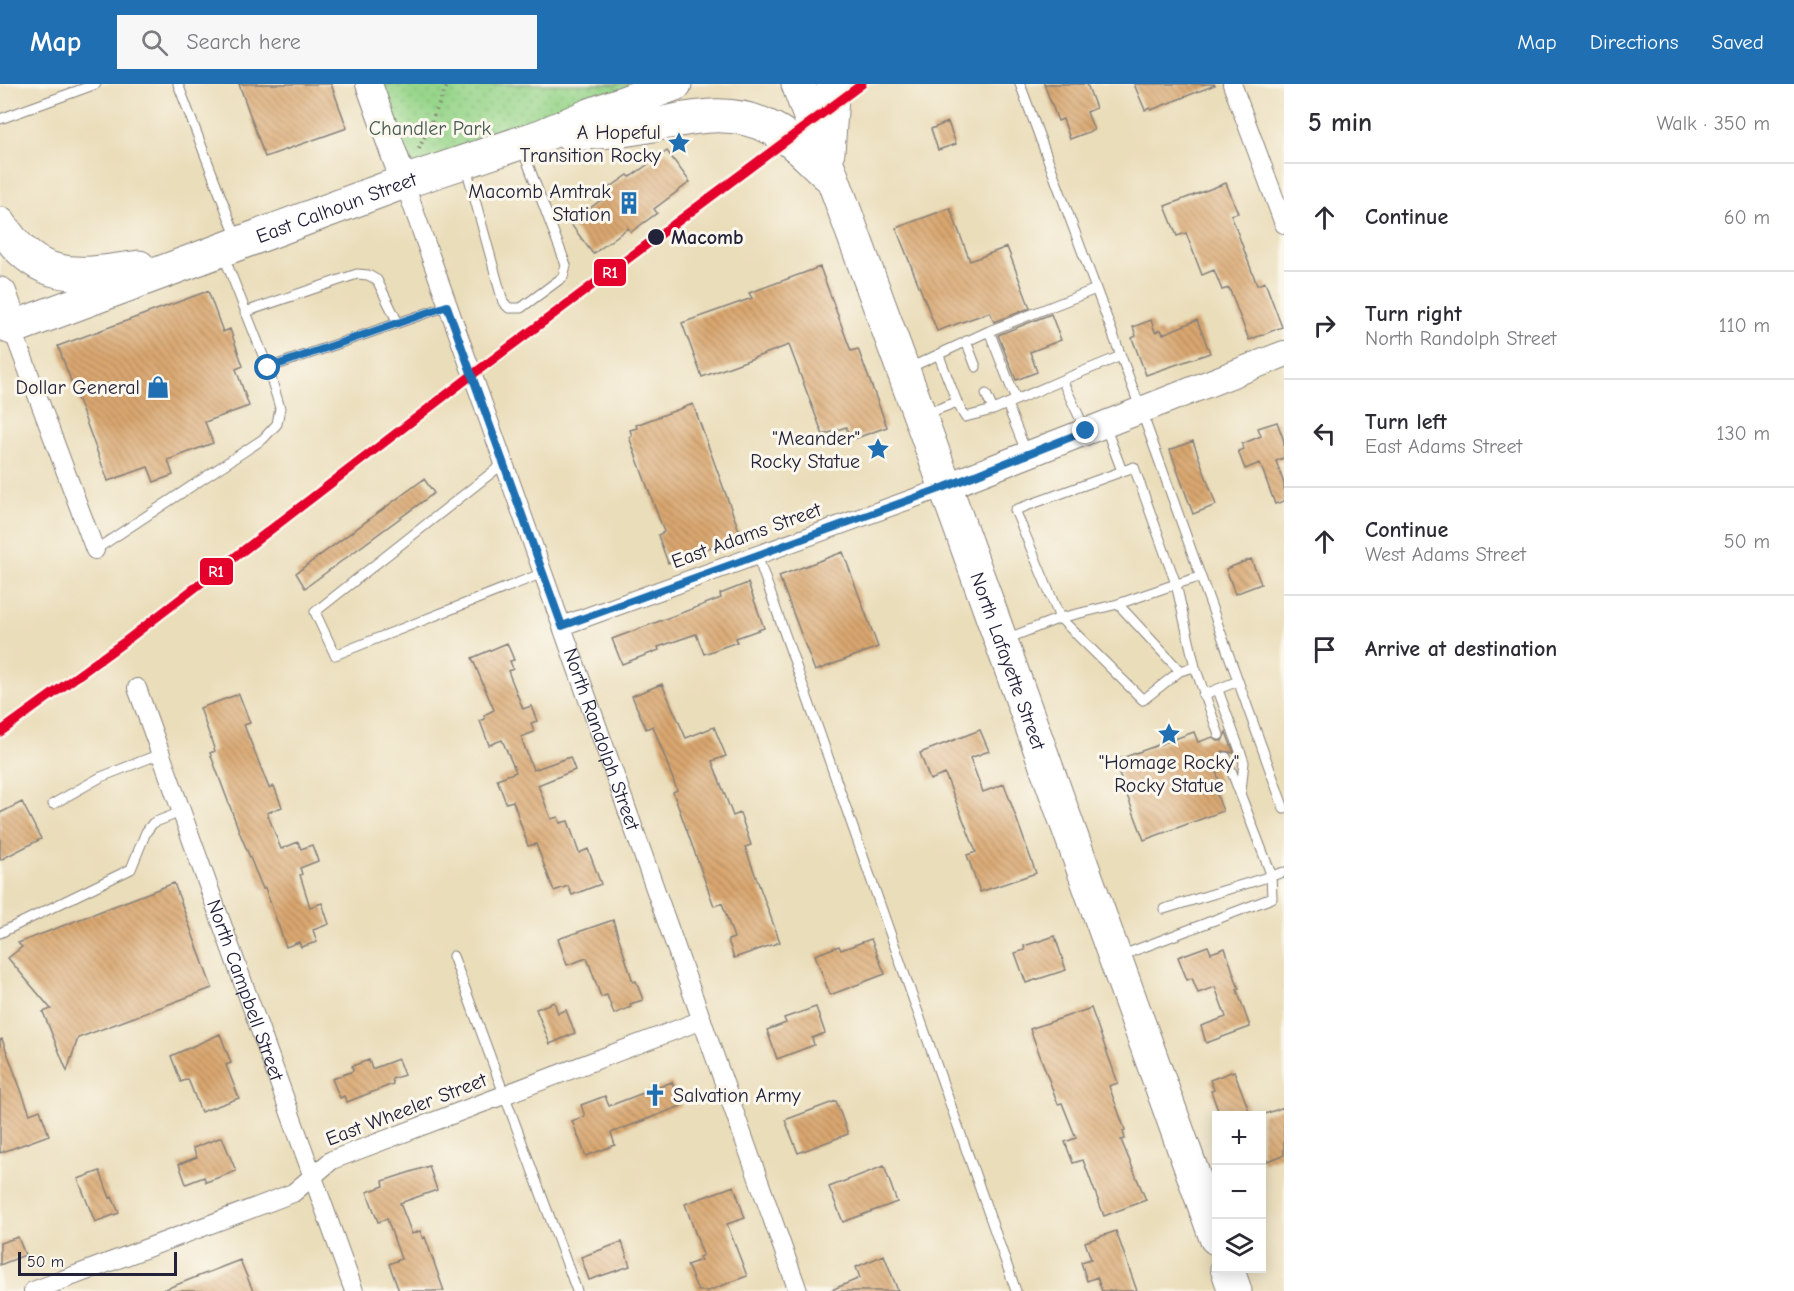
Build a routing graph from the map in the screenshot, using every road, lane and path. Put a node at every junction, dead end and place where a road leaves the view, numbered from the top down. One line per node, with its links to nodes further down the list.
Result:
1 (96, 84): 10 (lane)
2 (178, 84): 17 (lane)
3 (369, 84): 14 (street, North Randolph Street)
4 (448, 84): 14 (path)
5 (675, 84): 11 (highway, East Calhoun Street)
6 (798, 84): 13 (highway, North Lafayette Street)
7 (833, 84): 13 (highway)
8 (1020, 84): 18 (lane)
9 (1233, 84): 16 (street)
10 (0, 119)
11 (530, 140): 12 (highway, East Calhoun Street); 12 (lane); 13 (highway)
12 (464, 162): 14 (highway, East Calhoun Street)
13 (830, 173): 31 (highway, North Lafayette Street)
14 (404, 182): 17 (highway, East Calhoun Street); 20 (street, North Randolph Street)
15 (0, 224): 17 (highway)
16 (1284, 224)
17 (224, 249): 21 (lane); 23 (highway, East Calhoun Street)
18 (1096, 289): 24 (lane); 28 (lane)
19 (0, 294): 23 (highway)
20 (447, 306): 22 (lane); 41 (street, North Randolph Street)
21 (245, 312): 22 (lane); 30 (lane)
22 (398, 323): 30 (lane)
23 (6, 330): 44 (street)
24 (989, 331): 25 (lane); 35 (lane)
25 (966, 341): 27 (lane); 29 (lane)
26 (1284, 354): 37 (street)
27 (939, 356): 31 (lane); 34 (lane)
28 (1120, 356): 32 (lane); 37 (lane)
29 (976, 367)
30 (268, 368): 44 (lane)
31 (903, 370): 38 (highway, North Lafayette Street)
32 (1062, 380): 35 (lane); 39 (lane)
33 (986, 394): 36 (lane)
34 (957, 402): 36 (lane); 38 (lane)
35 (1012, 402): 36 (lane); 40 (lane)
36 (993, 410)
37 (1141, 410): 39 (street); 47 (lane)
38 (920, 416): 43 (highway, North Lafayette Street)
39 (1095, 428): 40 (street); 42 (lane)
40 (1027, 454): 43 (street)
41 (504, 463): 46 (street, North Randolph Street); 46 (lane)
42 (1122, 471): 48 (lane); 50 (lane)
43 (945, 487): 45 (street, East Adams Street); 52 (highway, North Lafayette Street)
44 (95, 550)
45 (757, 555): 51 (street, East Adams Street); 81 (lane)
46 (543, 573): 51 (street, North Randolph Street)
47 (1200, 577): 48 (lane); 55 (lane)
48 (1176, 584): 49 (lane); 53 (lane)
49 (1118, 604): 50 (lane); 54 (lane)
50 (1060, 618): 52 (lane); 54 (lane)
51 (562, 626): 72 (street, North Randolph Street)
52 (1001, 641): 71 (highway, North Lafayette Street)
53 (1195, 667): 54 (lane); 58 (lane)
54 (1180, 671)
55 (1238, 681): 57 (lane); 64 (lane)
56 (136, 688): 60 (street, North Campbell Street)
57 (1218, 690): 58 (lane); 62 (lane)
58 (1203, 695): 59 (lane)
59 (1219, 735)
60 (160, 754): 63 (lane); 65 (street, North Campbell Street)
61 (1226, 757): 62 (lane)
62 (1240, 794): 67 (lane)
63 (53, 804)
64 (1284, 809)
65 (181, 812): 69 (lane); 74 (street, North Campbell Street)
66 (1284, 872): 67 (lane)
67 (1271, 874): 68 (lane); 71 (lane)
68 (1164, 909)
69 (0, 933)
70 (453, 956): 73 (lane)
71 (1115, 958): 75 (highway, North Lafayette Street)
72 (702, 1020): 73 (street, East Wheeler Street); 80 (street, North Randolph Street)
73 (504, 1095): 74 (street, East Wheeler Street); 79 (lane)
74 (312, 1175): 77 (street, East Wheeler Street); 78 (street, North Campbell Street)
75 (1212, 1227)
76 (1228, 1273): 82 (highway)
77 (33, 1291)
78 (354, 1291)
79 (577, 1291)
80 (798, 1291)
81 (1016, 1291)
82 (1235, 1291)

